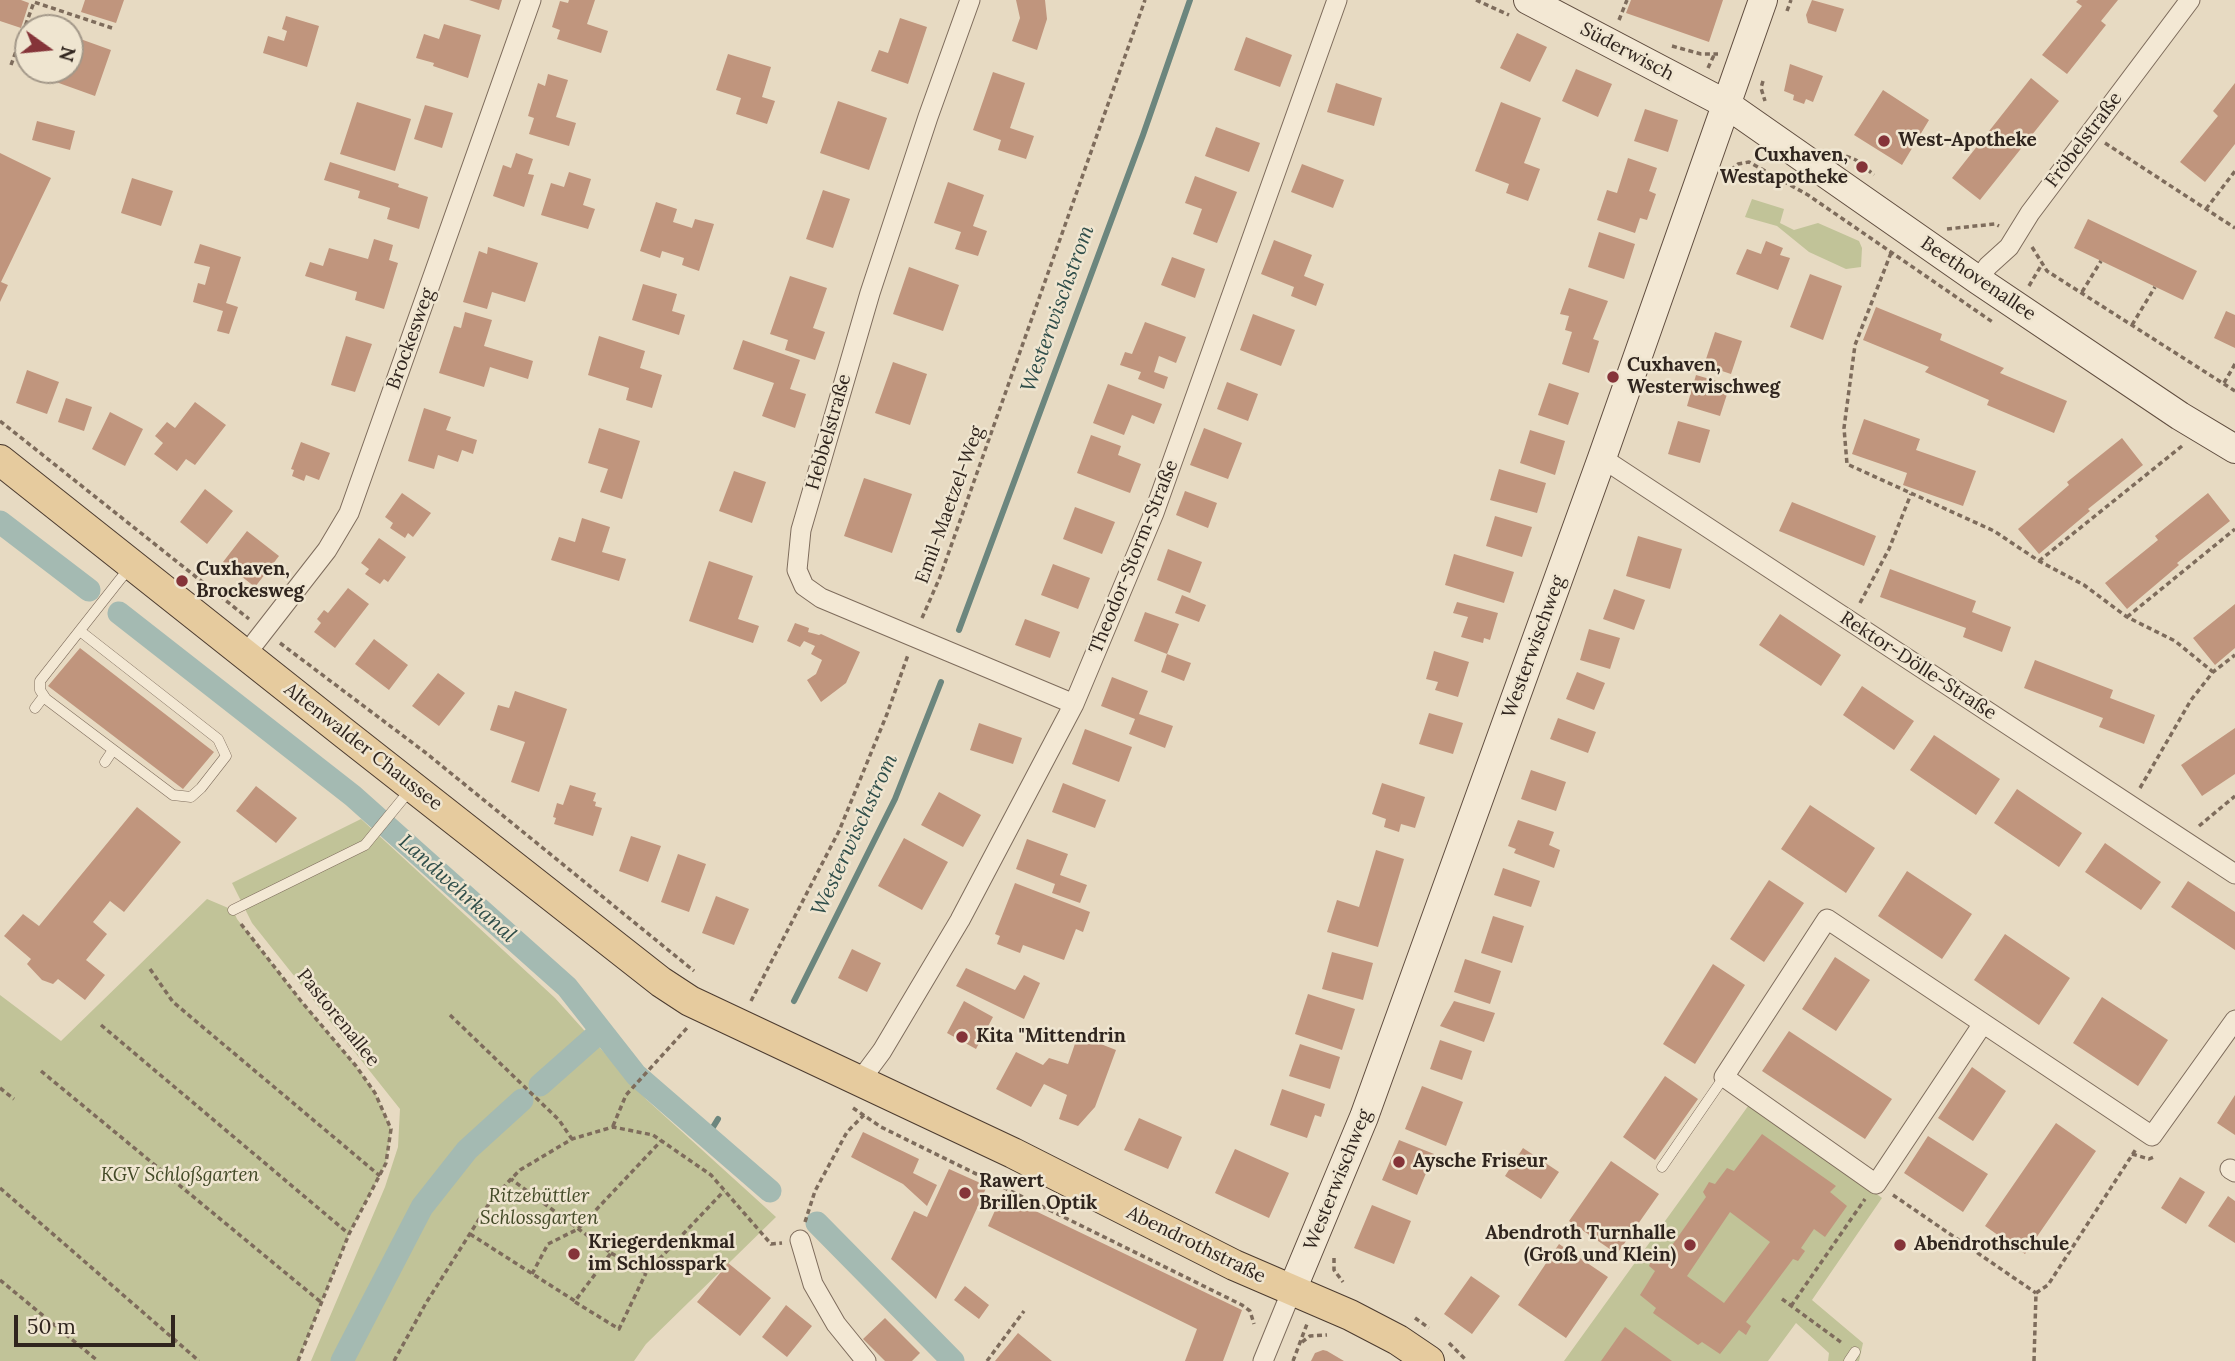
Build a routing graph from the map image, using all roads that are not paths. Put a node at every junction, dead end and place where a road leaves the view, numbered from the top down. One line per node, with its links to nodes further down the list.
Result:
1 (531, 0): 14 (street, Brockesweg)
2 (970, 0): 16 (street, Hebbelstraße)
3 (1337, 0): 16 (street, Theodor-Storm-Straße)
4 (1528, 0): 7 (street, Süderwisch)
5 (1763, 0): 7 (street, Westerwischweg)
6 (2190, 0): 8 (street, Fröbelstraße)
7 (1726, 104): 8 (street, Beethovenallee); 10 (street, Westerwischweg)
8 (1978, 280): 9 (street, Beethovenallee)
9 (2235, 449)
10 (1602, 458): 21 (street, Rektor-Dölle-Straße); 30 (street, Westerwischweg)
11 (0, 460): 12 (main road, Altenwalder Chaussee)
12 (132, 564): 13 (lane); 14 (main road, Altenwalder Chaussee)
13 (79, 631): 15 (lane); 18 (lane)
14 (255, 642): 20 (main road, Altenwalder Chaussee)
15 (44, 696): 17 (lane); 18 (lane)
16 (1074, 704): 27 (street, Theodor-Storm-Straße)
17 (35, 708)
18 (113, 750): 19 (lane)
19 (105, 762)
20 (413, 787): 22 (lane); 23 (main road, Altenwalder Chaussee)
21 (2235, 874)
22 (233, 910)
23 (742, 1014): 27 (main road, Abendrothstraße)
24 (2235, 1020): 25 (street)
25 (1982, 1025): 26 (street); 26 (street)
26 (1724, 1077): 28 (lane)
27 (853, 1093): 30 (main road, Abendrothstraße)
28 (1662, 1167)
29 (800, 1240): 31 (street)
30 (1292, 1290): 32 (street); 33 (main road, Abendrothstraße)
31 (866, 1361)
32 (1263, 1361)
33 (1429, 1361)

